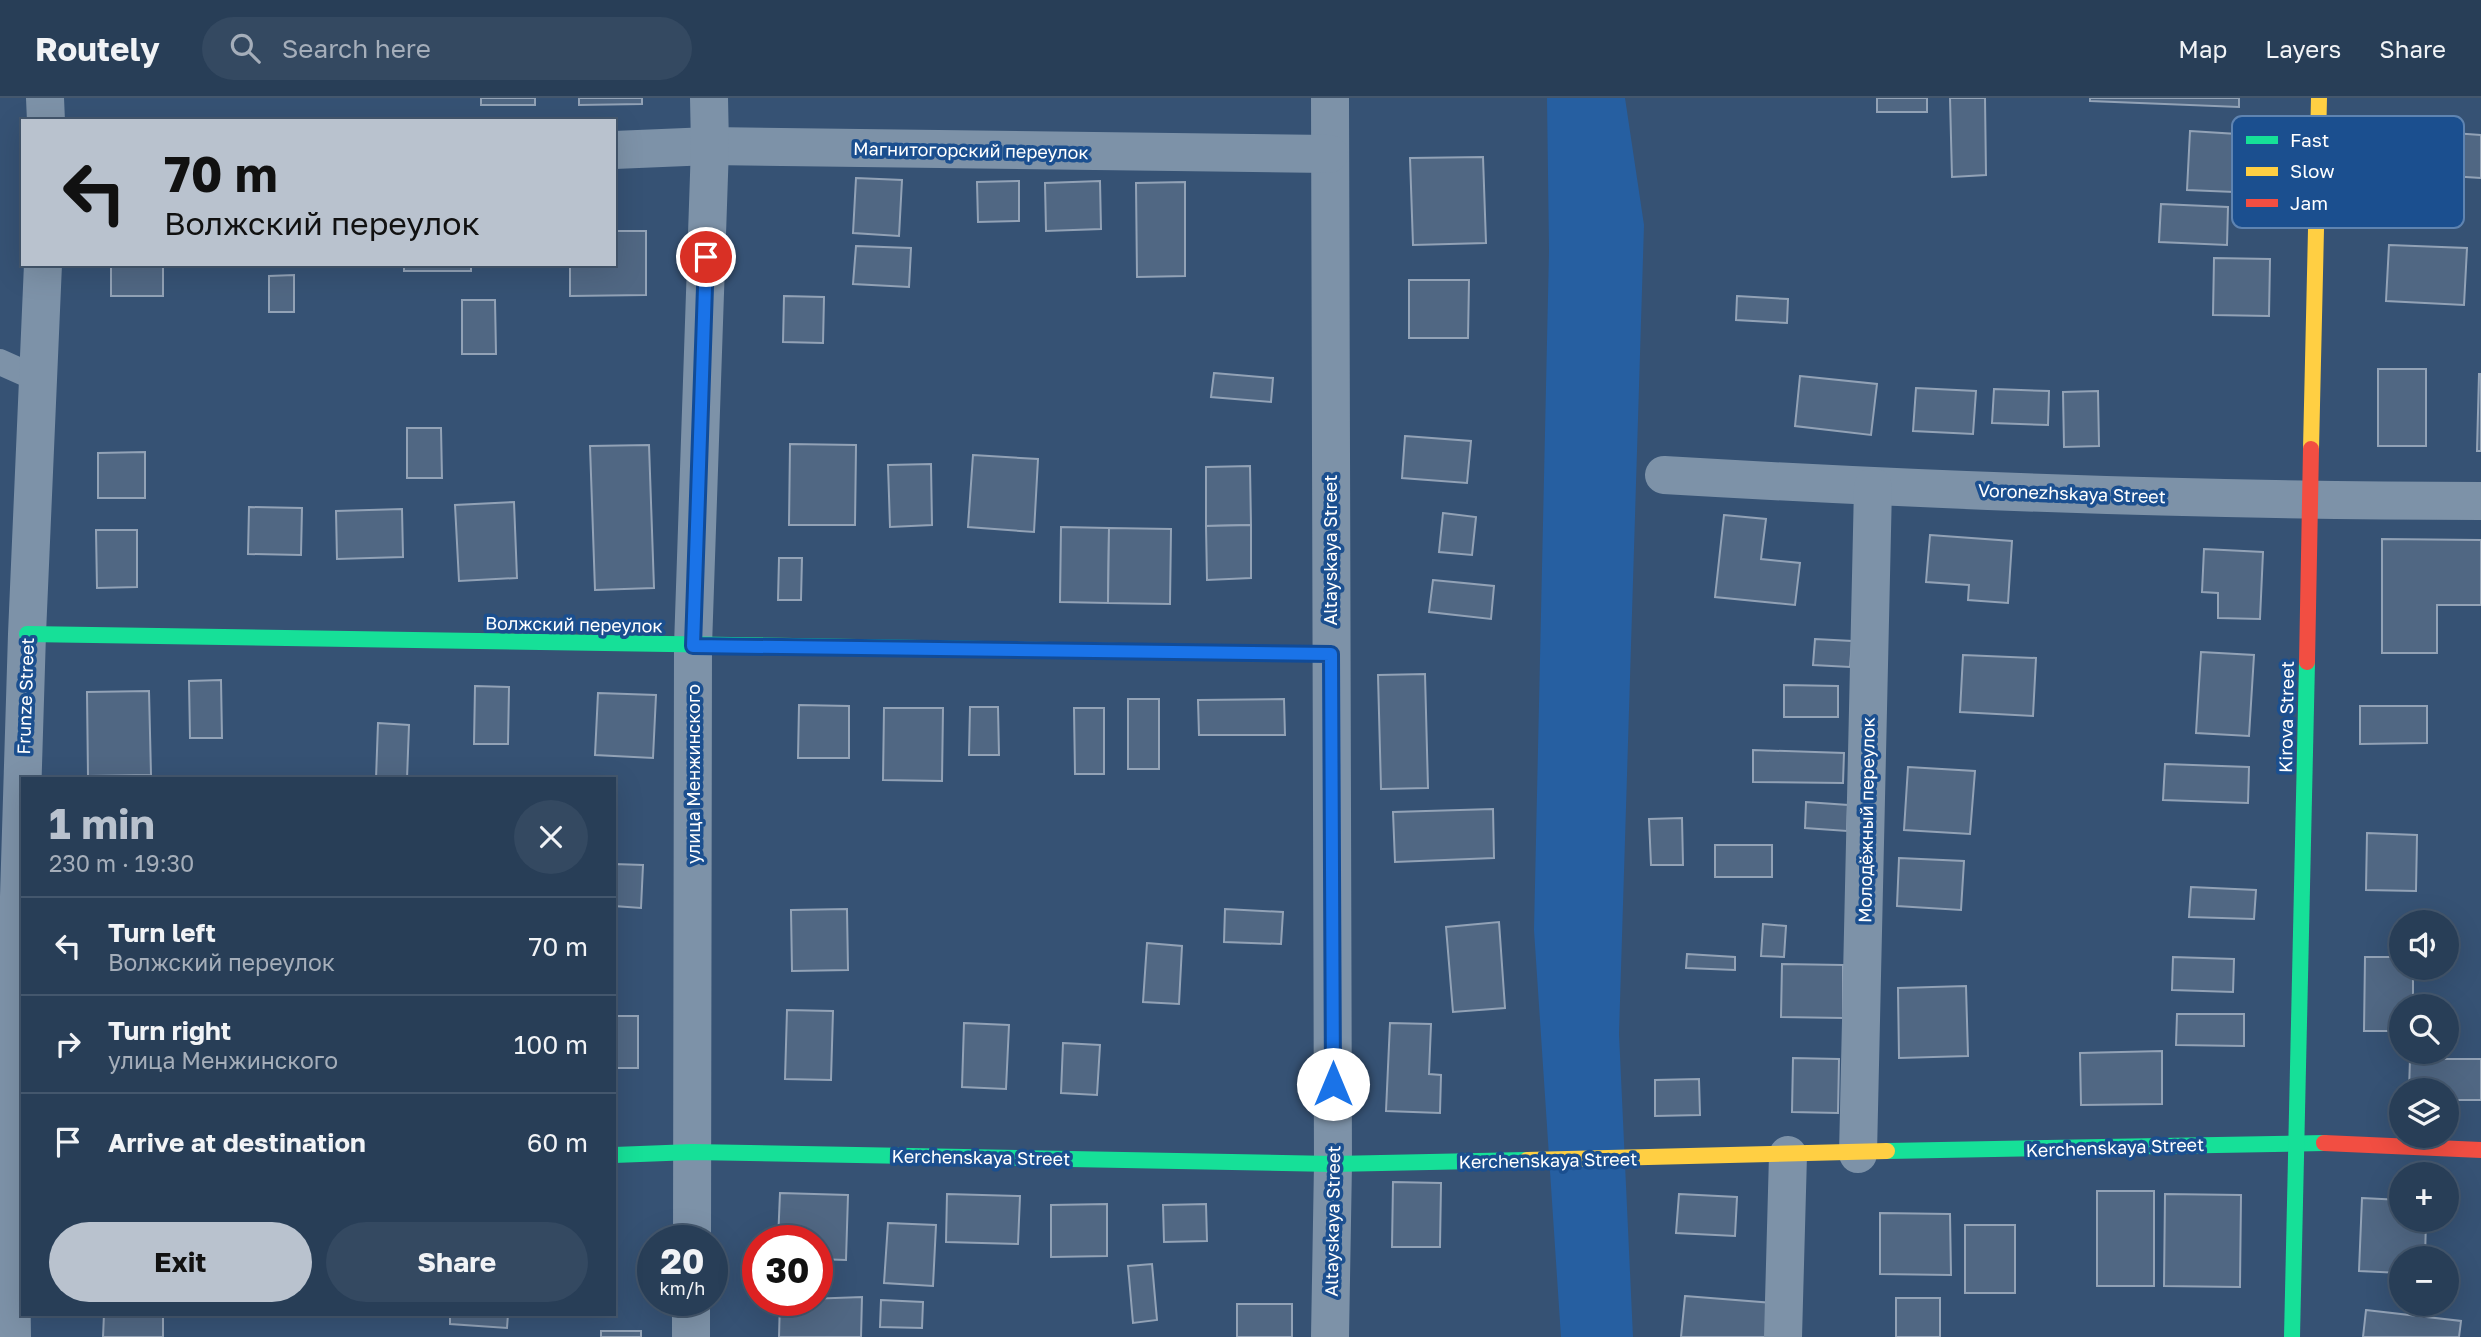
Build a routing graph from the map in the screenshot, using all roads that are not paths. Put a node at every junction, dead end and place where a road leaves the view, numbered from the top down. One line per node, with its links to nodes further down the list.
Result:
1 (45, 98): 6 (street)
2 (709, 98): 7 (street, улица Менжинского)
3 (1330, 98): 9 (street, Altayskaya Street)
4 (2319, 98): 5 (street, Kirova Street)
5 (2319, 116)
6 (46, 119)
7 (710, 146): 8 (street, Магнитогорский переулок); 9 (street, Магнитогорский переулок); 19 (street, улица Менжинского)
8 (616, 150)
9 (1329, 154): 20 (street, Altayskaya Street)
10 (2316, 228): 16 (street, Kirova Street)
11 (43, 266): 13 (street, Frunze Street)
12 (0, 362): 13 (lane)
13 (38, 379): 18 (street, Frunze Street)
14 (1664, 475): 15 (street, Voronezhskaya Street)
15 (1873, 487): 16 (street, Voronezhskaya Street); 26 (street, Молодёжный переулок)
16 (2311, 501): 17 (street, Voronezhskaya Street); 23 (street, Kirova Street)
17 (2481, 501)
18 (27, 635): 19 (street, Волжский переулок); 21 (street, Frunze Street)
19 (693, 646): 20 (street, Волжский переулок); 25 (street, улица Менжинского)
20 (1331, 654): 29 (street, Altayskaya Street)
21 (23, 777)
22 (21, 844): 30 (street, Frunze Street)
23 (2296, 1143): 24 (street, Kerchenskaya Street); 26 (street, Kerchenskaya Street); 37 (street, Kirova Street)
24 (2481, 1150)
25 (692, 1152): 27 (street, Kerchenskaya Street); 29 (street, Kerchenskaya Street); 31 (street, улица Менжинского)
26 (1858, 1154): 28 (street, Kerchenskaya Street)
27 (616, 1155)
28 (1788, 1155): 29 (street, Kerchenskaya Street); 36 (street)
29 (1333, 1164): 35 (street, Altayskaya Street)
30 (11, 1192): 33 (street, Frunze Street)
31 (692, 1225)
32 (691, 1316): 34 (street)
33 (12, 1337)
34 (691, 1337)
35 (1330, 1337)
36 (1783, 1337)
37 (2292, 1337)

